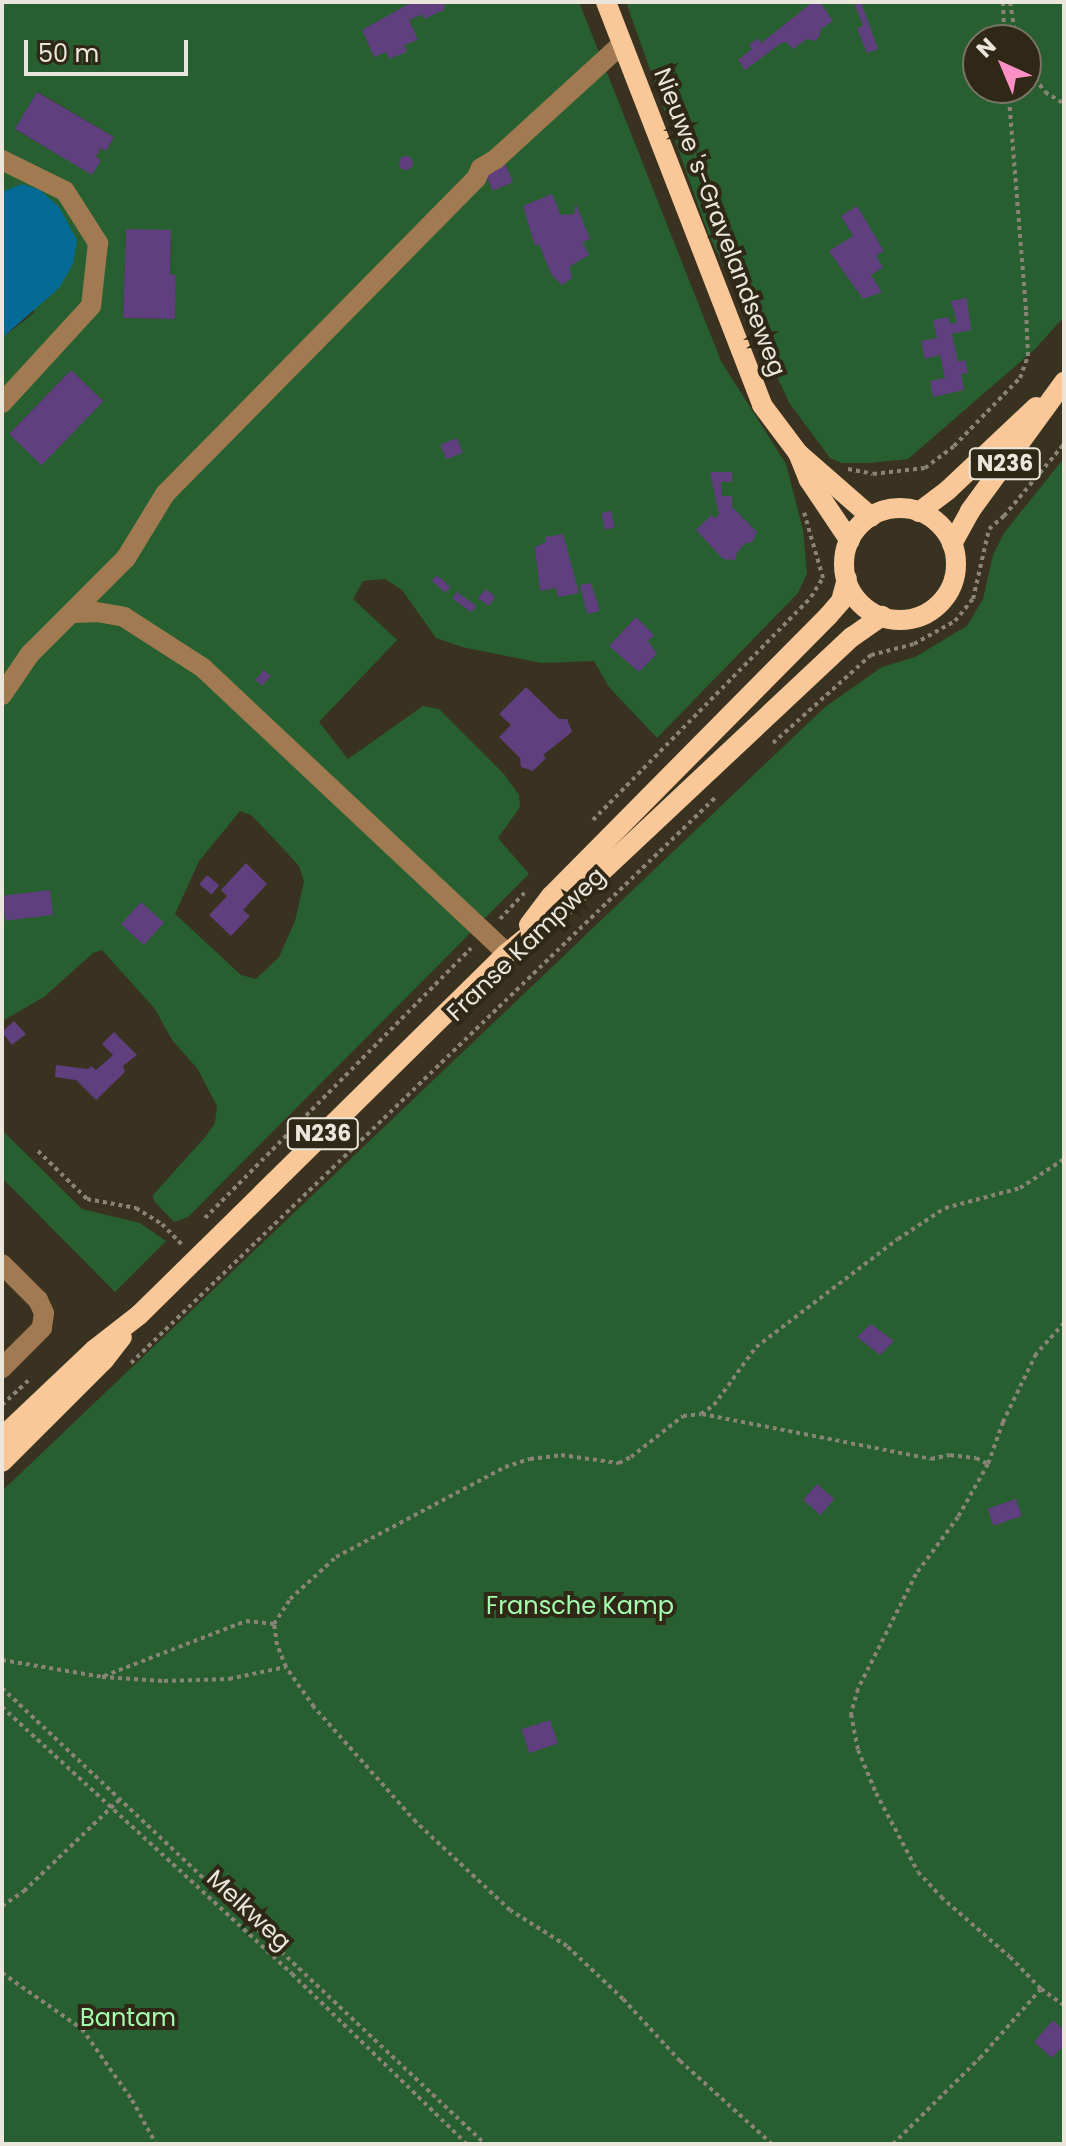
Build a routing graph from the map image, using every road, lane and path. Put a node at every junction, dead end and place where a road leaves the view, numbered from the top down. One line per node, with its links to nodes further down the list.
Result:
1 (606, 2): 6 (main road, Nieuwe 's-Gravelandseweg)
2 (1003, 2): 4 (path)
3 (1010, 2): 5 (path)
4 (1004, 24)
5 (1013, 24)
6 (622, 44): 14 (main road, Nieuwe 's-Gravelandseweg); 22 (street)
7 (1042, 88): 9 (path)
8 (1009, 104): 15 (path)
9 (1064, 104)
10 (2, 160): 12 (street)
11 (1062, 384): 16 (main road, N236); 20 (main road, N236)
12 (2, 403)
13 (1064, 444): 25 (path)
14 (798, 453): 17 (main road, Nieuwe 's-Gravelandseweg); 19 (main road, Nieuwe 's-Gravelandseweg)
15 (873, 474)
16 (919, 512): 17 (main road); 20 (main road)
17 (871, 517): 19 (main road)
18 (811, 531): 27 (path)
19 (850, 541): 21 (main road, N236)
20 (952, 544): 23 (main road, N236)
21 (847, 579): 23 (main road); 30 (main road, Franse Kampweg / N236)
22 (74, 613): 24 (street); 29 (street)
23 (882, 616): 30 (main road, Franse Kampweg / N236)
24 (2, 695)
25 (772, 743)
26 (727, 785): 42 (path, Franse Kampweg)
27 (589, 824)
28 (537, 879): 29 (path)
29 (485, 934): 30 (street); 33 (path)
30 (507, 953): 37 (main road, Franse Kampweg / N236)
31 (38, 1151): 35 (path)
32 (1064, 1159): 45 (path)
33 (202, 1221)
34 (191, 1232): 35 (path)
35 (180, 1243): 36 (path); 37 (path)
36 (169, 1254)
37 (196, 1260): 39 (main road, Franse Kampweg / N236)
38 (2, 1264): 41 (street)
39 (139, 1315): 46 (main road, Franse Kampweg / N236); 47 (main road, Franse Kampweg / N236)
40 (1064, 1323): 48 (path)
41 (2, 1368)
42 (125, 1368)
43 (36, 1374): 44 (path)
44 (2, 1405)
45 (701, 1414): 48 (path); 49 (path)
46 (2, 1437)
47 (2, 1462)
48 (988, 1464): 59 (path)
49 (274, 1624): 51 (path); 52 (path)
50 (2, 1660): 52 (path)
51 (286, 1667): 52 (path); 64 (path)
52 (102, 1677)
53 (2, 1688): 55 (path)
54 (2, 1707): 56 (path, Melkweg)
55 (120, 1799): 56 (path); 63 (path)
56 (112, 1809): 57 (path); 62 (path, Melkweg)
57 (2, 1906)
58 (2, 1973): 61 (path)
59 (1041, 1989): 60 (path); 65 (path)
60 (1064, 2005)
61 (156, 2144)
62 (467, 2144)
63 (485, 2144)
64 (772, 2144)
65 (893, 2144)

